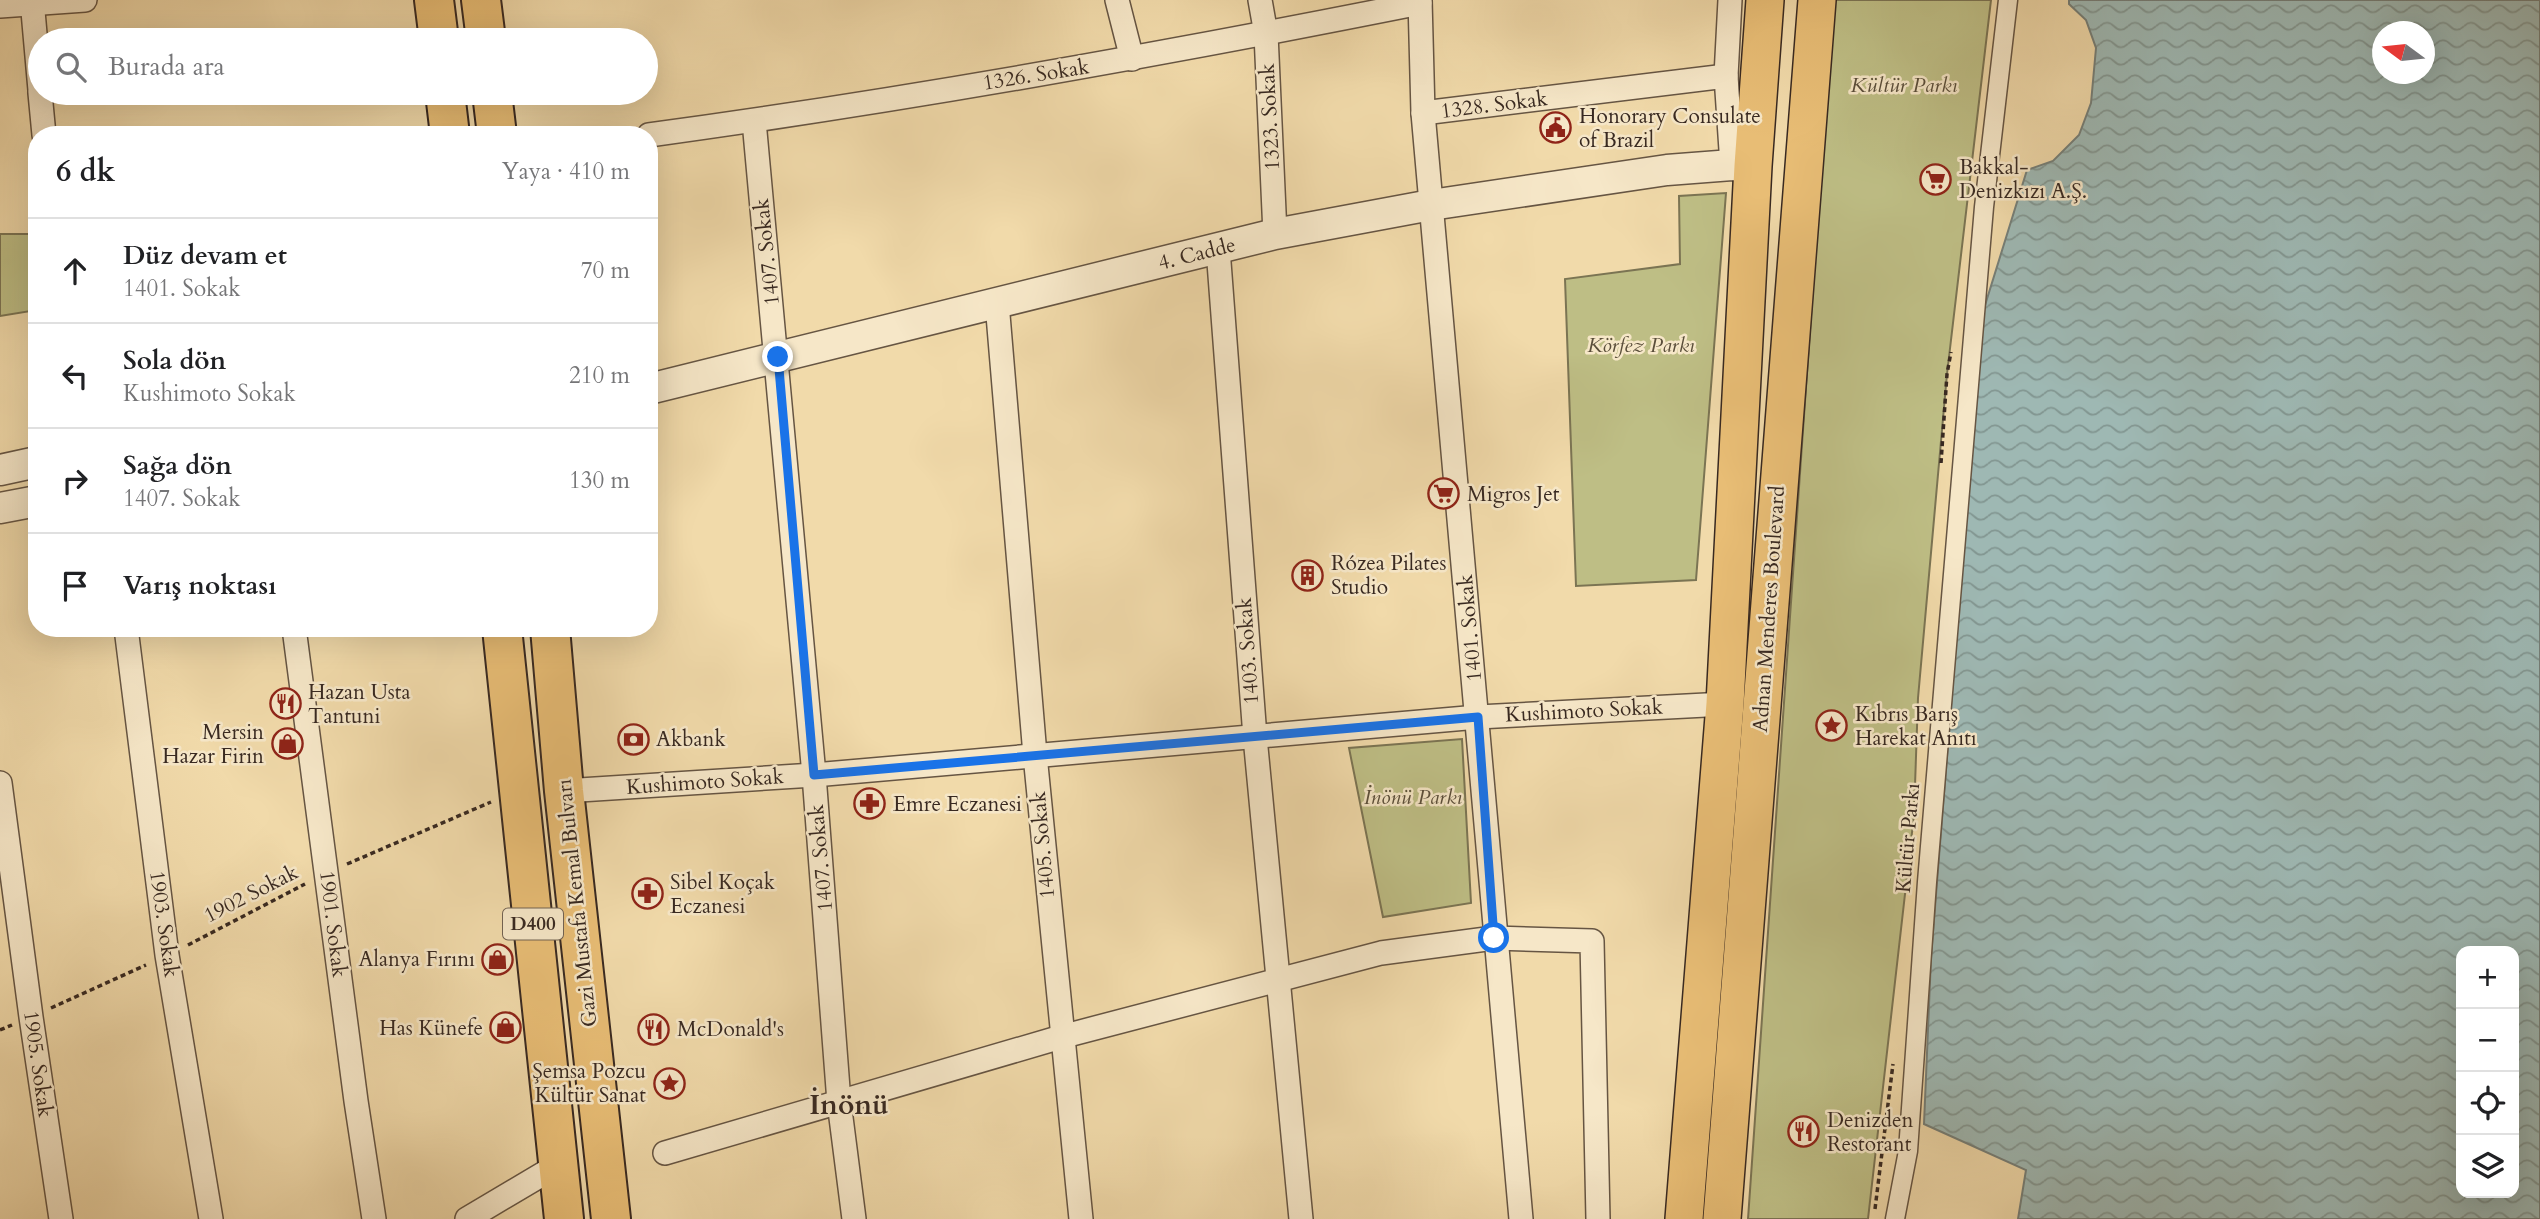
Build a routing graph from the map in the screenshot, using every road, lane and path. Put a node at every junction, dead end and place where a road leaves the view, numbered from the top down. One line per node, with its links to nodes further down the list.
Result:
1 (85, 0): 10 (street)
2 (434, 0): 14 (highway)
3 (481, 0): 15 (highway)
4 (1118, 0): 17 (street)
5 (1260, 0): 16 (street, 1323. Sokak)
6 (1730, 0): 18 (street)
7 (1765, 0): 28 (main road, Adnan Menderes Boulevard)
8 (1817, 0): 73 (main road, Adnan Menderes Boulevard)
9 (2008, 0): 74 (street, Kültür Parkı)
10 (32, 2): 12 (street); 13 (street)
11 (1420, 2): 16 (street, 1326. Sokak); 22 (street, 1401. Sokak)
12 (0, 6)
13 (34, 28)
14 (438, 28)
15 (484, 28)
16 (1266, 34): 17 (street, 1326. Sokak); 30 (street, 1323. Sokak)
17 (1132, 59): 23 (street, 1326. Sokak)
18 (1726, 76): 22 (street, 1328. Sokak); 28 (street)
19 (41, 105): 24 (street)
20 (446, 105): 25 (highway)
21 (493, 105): 26 (highway)
22 (1423, 113): 29 (street, 1401. Sokak)
23 (754, 121): 27 (street, 1326. Sokak); 33 (street, 1407. Sokak)
24 (43, 126)
25 (449, 126)
26 (496, 126)
27 (658, 134)
28 (1743, 166): 29 (street, 4. Cadde); 43 (main road, Adnan Menderes Boulevard)
29 (1431, 205): 30 (street, 4. Cadde); 44 (street, 1401. Sokak)
30 (1275, 234): 31 (street, 4. Cadde)
31 (1218, 249): 32 (street, 4. Cadde); 45 (street, 1403. Sokak)
32 (997, 303): 33 (street, 4. Cadde); 46 (street, 1405. Sokak)
33 (778, 357): 34 (street, 4. Cadde); 47 (street, 1407. Sokak)
34 (658, 387)
35 (28, 464): 36 (street)
36 (0, 470)
37 (28, 503): 38 (street)
38 (0, 508)
39 (128, 637): 53 (street, 1903. Sokak)
40 (295, 637): 51 (street, 1901. Sokak)
41 (503, 637): 49 (highway, D400)
42 (551, 637): 50 (highway, Gazi Mustafa Kemal Bulvarı / D400)
43 (1725, 704): 44 (street, Kushimoto Sokak); 72 (main road, Adnan Menderes Boulevard)
44 (1478, 717): 45 (street, Kushimoto Sokak); 52 (street, 1401. Sokak)
45 (1255, 737): 46 (street, Kushimoto Sokak); 54 (street, 1403. Sokak)
46 (1035, 755): 47 (street, Kushimoto Sokak); 57 (street, 1405. Sokak)
47 (814, 775): 50 (street, Kushimoto Sokak); 58 (street, 1407. Sokak)
48 (0, 783): 55 (street, 1905. Sokak)
49 (519, 790): 51 (path, 1902 Sokak); 60 (highway, D400)
50 (564, 791): 66 (highway, Gazi Mustafa Kemal Bulvarı / D400)
51 (327, 873): 53 (path, 1902 Sokak); 63 (street, 1901. Sokak)
52 (1494, 938): 54 (street); 70 (street, 1401. Sokak); 71 (street)
53 (167, 955): 55 (path, 1902 Sokak); 62 (street, 1903. Sokak)
54 (1278, 981): 57 (street); 69 (street, 1403. Sokak)
55 (31, 1017): 56 (path, 1902 Sokak); 61 (street, 1905. Sokak)
56 (0, 1030)
57 (1061, 1037): 58 (street); 68 (street, 1405. Sokak)
58 (839, 1102): 59 (street); 67 (street, 1407. Sokak)
59 (665, 1153)
60 (558, 1165): 64 (street); 65 (highway, D400)
61 (61, 1219)
62 (211, 1219)
63 (374, 1219)
64 (467, 1219)
65 (564, 1219)
66 (611, 1219)
67 (854, 1219)
68 (1081, 1219)
69 (1301, 1219)
70 (1521, 1219)
71 (1598, 1219)
72 (1684, 1219)
73 (1723, 1219)
74 (1895, 1219)

